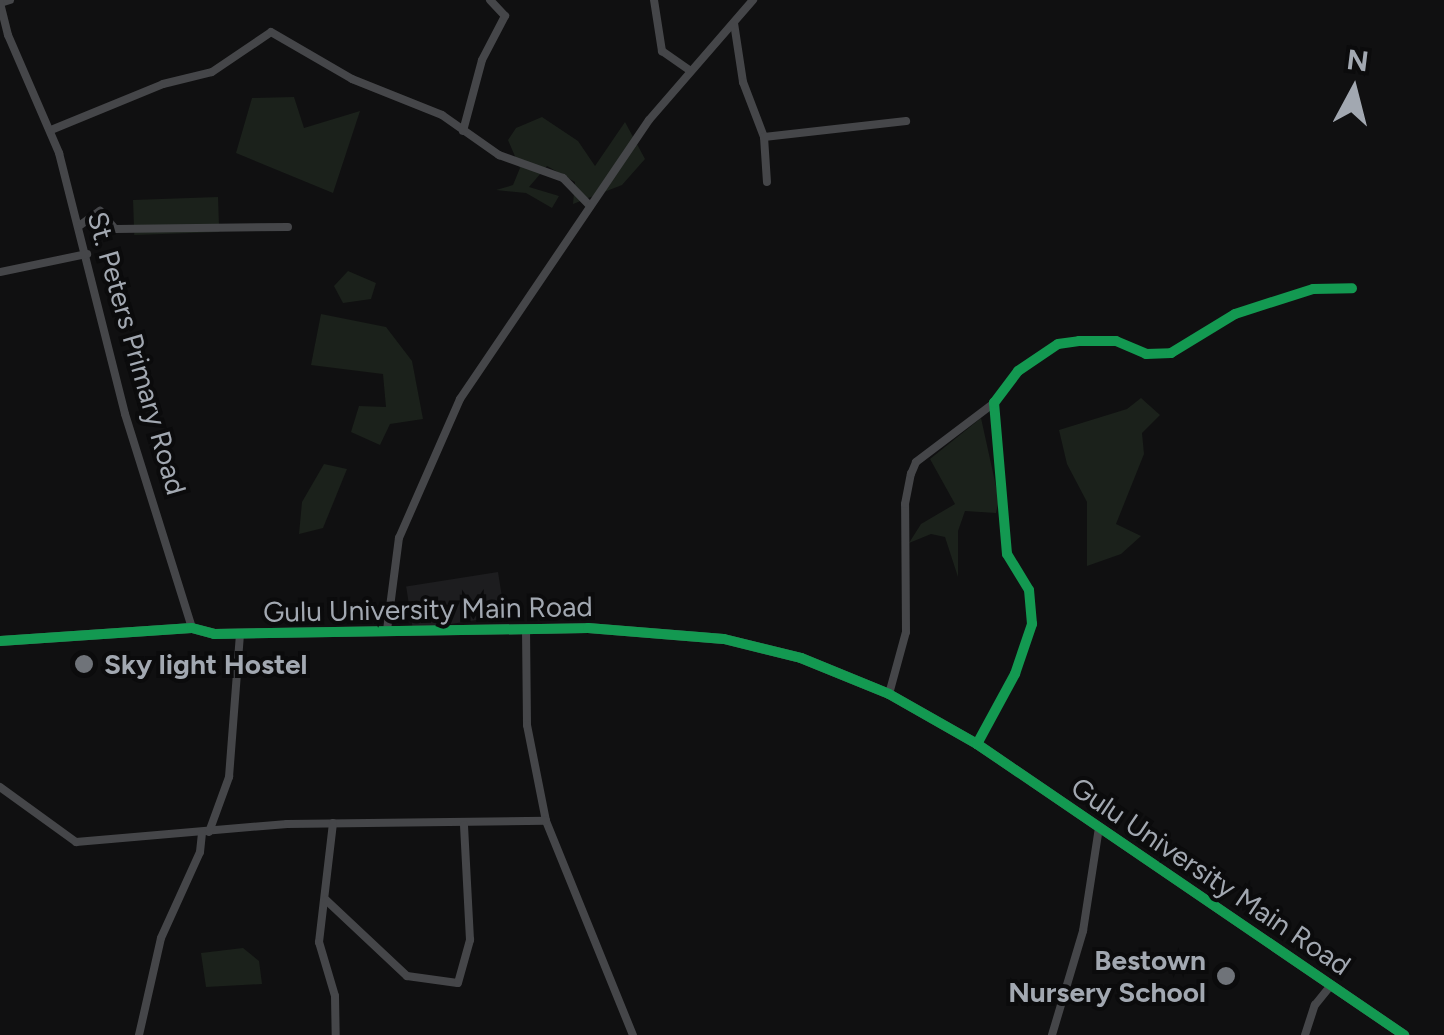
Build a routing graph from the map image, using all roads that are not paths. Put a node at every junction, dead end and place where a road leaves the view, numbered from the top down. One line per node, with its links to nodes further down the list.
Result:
1 (10, 0): 8 (street, St. Peters Primary Road)
2 (490, 0): 9 (street)
3 (654, 0): 6 (street)
4 (752, 0): 5 (street)
5 (734, 23): 6 (street); 10 (street)
6 (690, 71): 12 (street)
7 (906, 122): 10 (street)
8 (50, 130): 9 (street); 13 (street, St. Peters Primary Road)
9 (463, 131): 12 (street)
10 (764, 137): 11 (street)
11 (767, 182)
12 (590, 206): 20 (street)
13 (79, 226): 14 (street); 15 (street, St. Peters Primary Road)
14 (288, 227)
15 (87, 254): 16 (street); 19 (street, St. Peters Primary Road)
16 (0, 272)
17 (1352, 288): 18 (street)
18 (994, 403): 24 (street); 25 (street)
19 (192, 628): 22 (street, Gulu University Main Road); 23 (street, Gulu University Main Road)
20 (387, 630): 21 (street, Gulu University Main Road); 22 (street, Gulu University Main Road)
21 (526, 630): 24 (street, Gulu University Main Road); 27 (street)
22 (240, 633): 31 (street)
23 (0, 641)
24 (889, 694): 25 (street, Gulu University Main Road)
25 (977, 744): 30 (street, Gulu University Main Road)
26 (0, 787): 31 (street)
27 (546, 822): 29 (street); 36 (street)
28 (333, 824): 29 (street); 31 (street); 32 (street)
29 (464, 825): 32 (street)
30 (1099, 828): 33 (street, Gulu University Main Road); 37 (street)
31 (206, 832): 34 (street)
32 (326, 900): 35 (street)
33 (1330, 985): 38 (street); 39 (street, Gulu University Main Road)
34 (139, 1035)
35 (336, 1035)
36 (633, 1035)
37 (1052, 1035)
38 (1306, 1035)
39 (1404, 1035)

